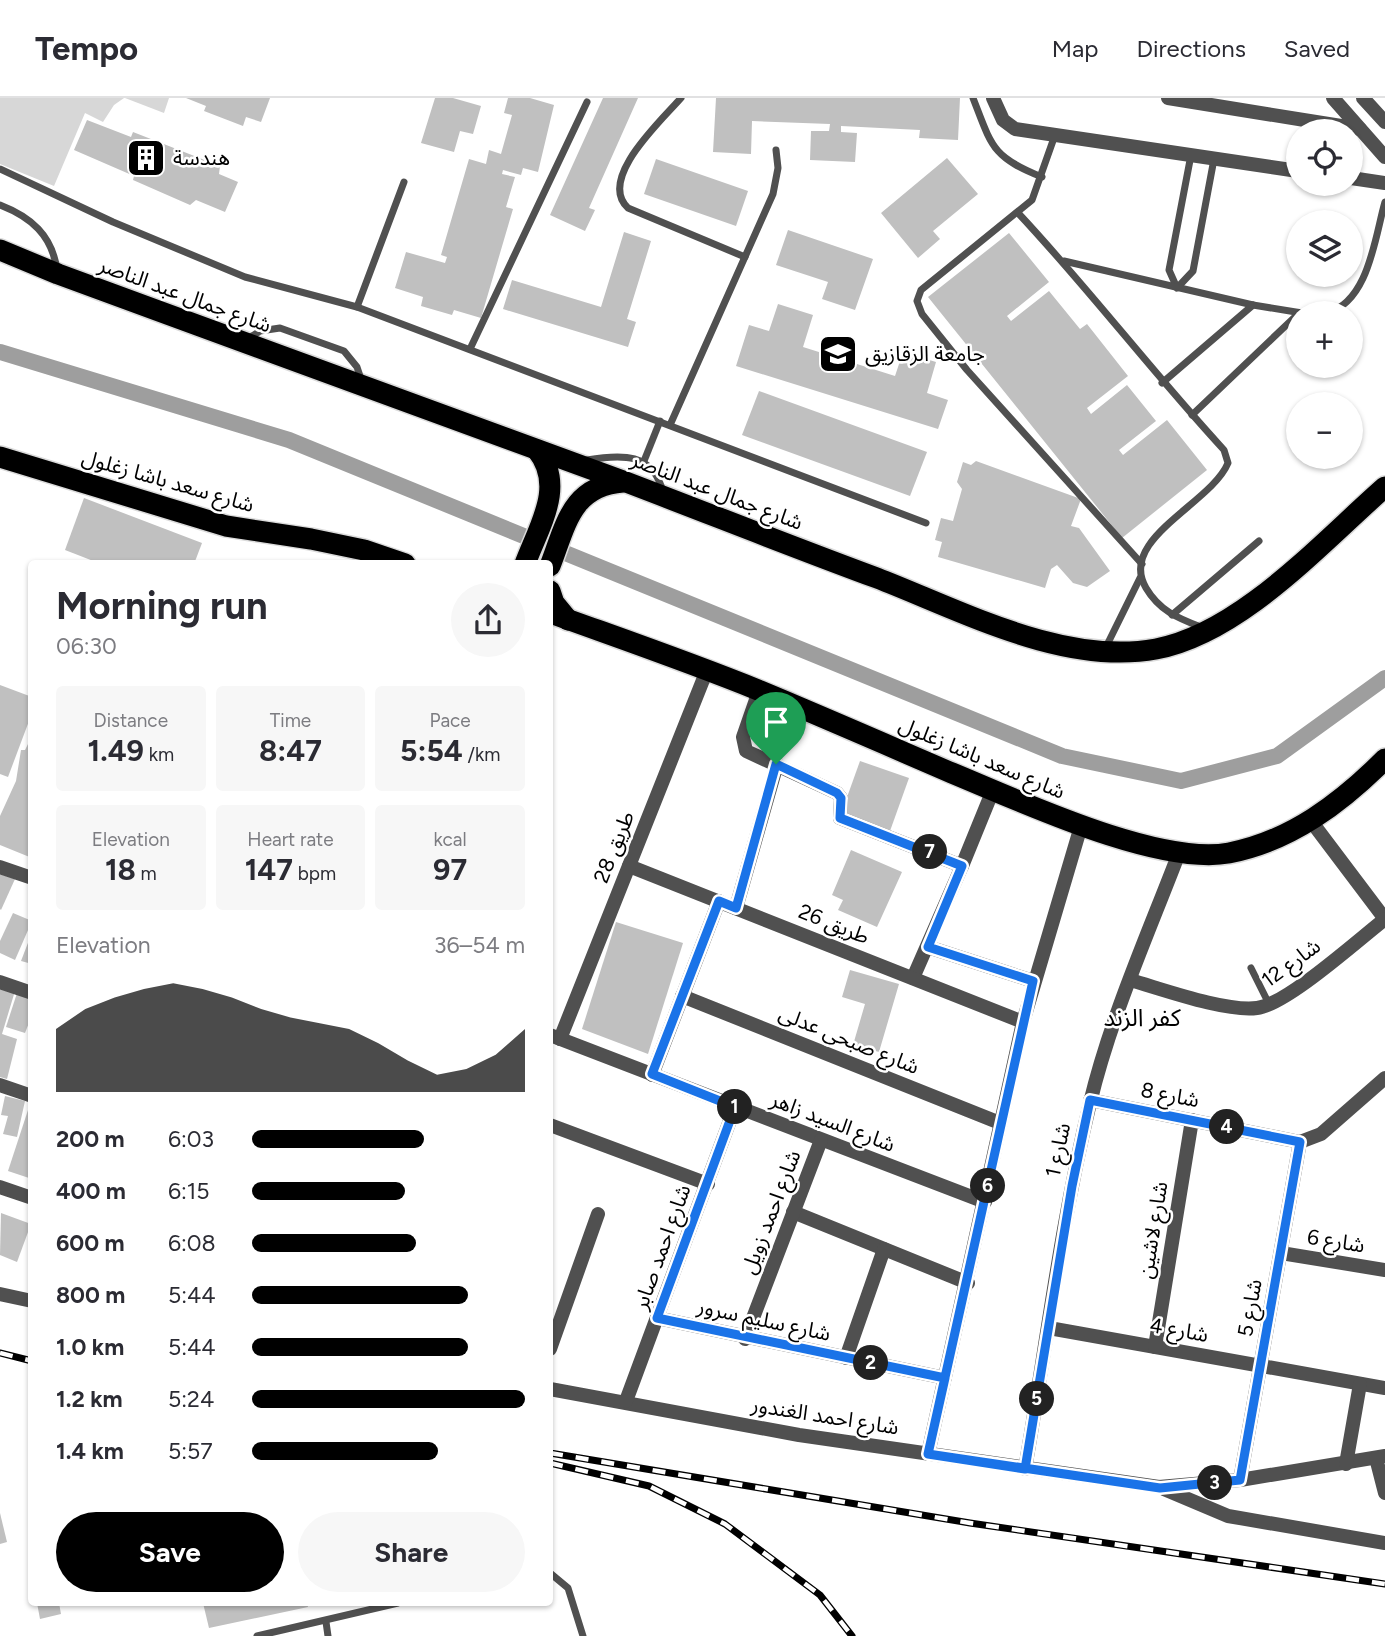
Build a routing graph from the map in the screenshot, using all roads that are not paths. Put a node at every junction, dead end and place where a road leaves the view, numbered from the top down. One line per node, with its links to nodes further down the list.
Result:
1 (576, 98): 8 (lane)
2 (681, 98): 28 (lane)
3 (973, 98): 20 (lane)
4 (993, 98): 13 (street)
5 (1168, 98): 9 (street)
6 (1333, 98): 10 (street)
7 (1363, 98): 11 (street)
8 (588, 100): 37 (lane)
9 (1298, 119)
10 (1351, 119)
11 (1385, 122)
12 (1363, 132): 16 (street)
13 (1055, 134): 15 (street); 20 (lane)
14 (776, 150): 28 (lane)
15 (1191, 155): 17 (street); 31 (lane)
16 (1385, 157)
17 (1214, 158): 19 (street); 31 (lane)
18 (0, 169): 34 (lane)
19 (1286, 169)
20 (1042, 177): 26 (lane)
21 (1363, 180): 23 (street)
22 (404, 182): 34 (lane)
23 (1385, 183)
24 (1385, 202): 32 (lane)
25 (0, 205): 30 (lane)
26 (1018, 214): 29 (lane); 54 (lane)
27 (4, 254): 30 (highway, شارع جمال عبد الناصر)
28 (745, 257): 41 (lane)
29 (1063, 261): 31 (lane); 38 (lane)
30 (58, 274): 42 (highway, شارع جمال عبد الناصر)
31 (1177, 288): 33 (lane)
32 (1346, 301)
33 (1253, 305): 35 (lane); 38 (lane)
34 (357, 307): 37 (lane)
35 (1286, 311)
36 (1286, 326): 39 (lane)
37 (470, 349): 40 (lane)
38 (1162, 383): 39 (lane)
39 (1192, 415): 54 (lane)
40 (660, 421): 41 (lane); 44 (lane)
41 (670, 425): 49 (lane)
42 (537, 450): 45 (highway, شارع جمال عبد الناصر); 52 (highway)
43 (0, 457): 51 (highway, شارع سعد باشا زغلول)
44 (644, 461): 45 (lane); 48 (lane)
45 (570, 462): 46 (highway, شارع جمال عبد الناصر)
46 (625, 482): 48 (highway, شارع جمال عبد الناصر); 53 (highway)
47 (1385, 486): 58 (highway, شارع جمال عبد الناصر)
48 (664, 497): 59 (highway, شارع جمال عبد الناصر)
49 (926, 523)
50 (1259, 541): 56 (lane)
51 (393, 560)
52 (527, 560)
53 (552, 560)
54 (1142, 564): 55 (lane)
55 (1140, 578): 56 (lane); 59 (lane)
56 (1172, 615): 58 (lane)
57 (559, 616): 60 (highway, شارع سعد باشا زغلول)
58 (1210, 630): 59 (highway, شارع جمال عبد الناصر)
59 (1103, 653)
60 (707, 670): 61 (highway, شارع سعد باشا زغلول); 68 (street, طريق 28)
61 (759, 691): 63 (street); 64 (highway, شارع سعد باشا زغلول)
62 (1385, 759): 65 (highway, شارع سعد باشا زغلول)
63 (776, 764): 69 (street); 73 (street)
64 (993, 790): 66 (highway, شارع سعد باشا زغلول); 69 (street)
65 (1311, 821): 67 (highway, شارع سعد باشا زغلول); 74 (street)
66 (1081, 826): 67 (highway, شارع سعد باشا زغلول); 78 (street)
67 (1179, 853): 79 (street, شارع 1)
68 (629, 866): 72 (street, طريق 26); 85 (street, طريق 28)
69 (962, 866): 75 (street)
70 (0, 867): 71 (street)
71 (28, 877)
72 (719, 901): 73 (street, طريق 26); 82 (street)
73 (736, 908): 77 (street, طريق 26)
74 (1385, 919): 83 (street, شارع 12)
75 (928, 947): 77 (street); 78 (street)
76 (1251, 968): 83 (lane)
77 (912, 978): 84 (street, طريق 26)
78 (1033, 981): 84 (street)
79 (1130, 981): 83 (street, شارع 12); 90 (street, شارع 1)
80 (0, 982): 81 (street)
81 (28, 992)
82 (682, 996): 86 (street); 93 (street, شارع صبحى عدلى)
83 (1269, 1005)
84 (1023, 1022): 93 (street)
85 (555, 1037): 86 (street, شارع السيد زاهر)
86 (652, 1074): 91 (street, شارع السيد زاهر)
87 (1385, 1078): 96 (street)
88 (0, 1085): 89 (street)
89 (28, 1095)
90 (1090, 1100): 92 (street, شارع 8); 111 (street, شارع 1)
91 (735, 1107): 95 (street, شارع السيد زاهر); 97 (street, شارع احمد صابر)
92 (1192, 1121): 96 (street, شارع 8); 114 (street, شارع لاشين)
93 (1000, 1123): 100 (street)
94 (553, 1126): 97 (street)
95 (821, 1140): 100 (street, شارع السيد زاهر); 101 (street, شارع احمد زويل)
96 (1300, 1142): 104 (street, شارع 5)
97 (708, 1184): 110 (street, شارع احمد صابر)
98 (0, 1187): 99 (street)
99 (28, 1197)
100 (985, 1202): 106 (street)
101 (793, 1212): 103 (street); 113 (street, شارع احمد زويل)
102 (598, 1214): 109 (street)
103 (884, 1249): 106 (street); 115 (street)
104 (1281, 1253): 105 (street, شارع 6); 116 (street, شارع 5)
105 (1385, 1270)
106 (968, 1283): 117 (street)
107 (0, 1294): 108 (street)
108 (28, 1300)
109 (556, 1311): 112 (street)
110 (657, 1318): 113 (street, شارع سليم سرور); 121 (street, شارع احمد صابر)
111 (1049, 1328): 114 (street, شارع 4); 125 (street, شارع 1)
112 (553, 1330)
113 (745, 1339): 115 (street, شارع سليم سرور)
114 (1155, 1347): 116 (street, شارع 4)
115 (846, 1358): 117 (street, شارع سليم سرور)
116 (1262, 1366): 118 (street, شارع 4); 126 (street, شارع 5)
117 (945, 1378): 122 (street)
118 (1360, 1384): 119 (street, شارع 4); 124 (street)
119 (1385, 1388)
120 (553, 1389): 121 (street, شارع احمد الغندور)
121 (626, 1401): 122 (street, شارع احمد الغندور)
122 (928, 1454): 125 (street, شارع احمد الغندور)
123 (1380, 1457): 124 (street, شارع احمد الغندور); 128 (street)
124 (1346, 1464): 126 (street, شارع احمد الغندور)
125 (1025, 1469): 127 (street, شارع احمد الغندور)
126 (1240, 1480): 127 (street, شارع احمد الغندور)
127 (1160, 1488): 129 (street)
128 (1385, 1493)
129 (1385, 1543)
130 (553, 1576): 135 (lane)
131 (387, 1606): 132 (lane)
132 (326, 1622): 133 (lane); 134 (lane)
133 (257, 1636)
134 (328, 1636)
135 (583, 1636)

